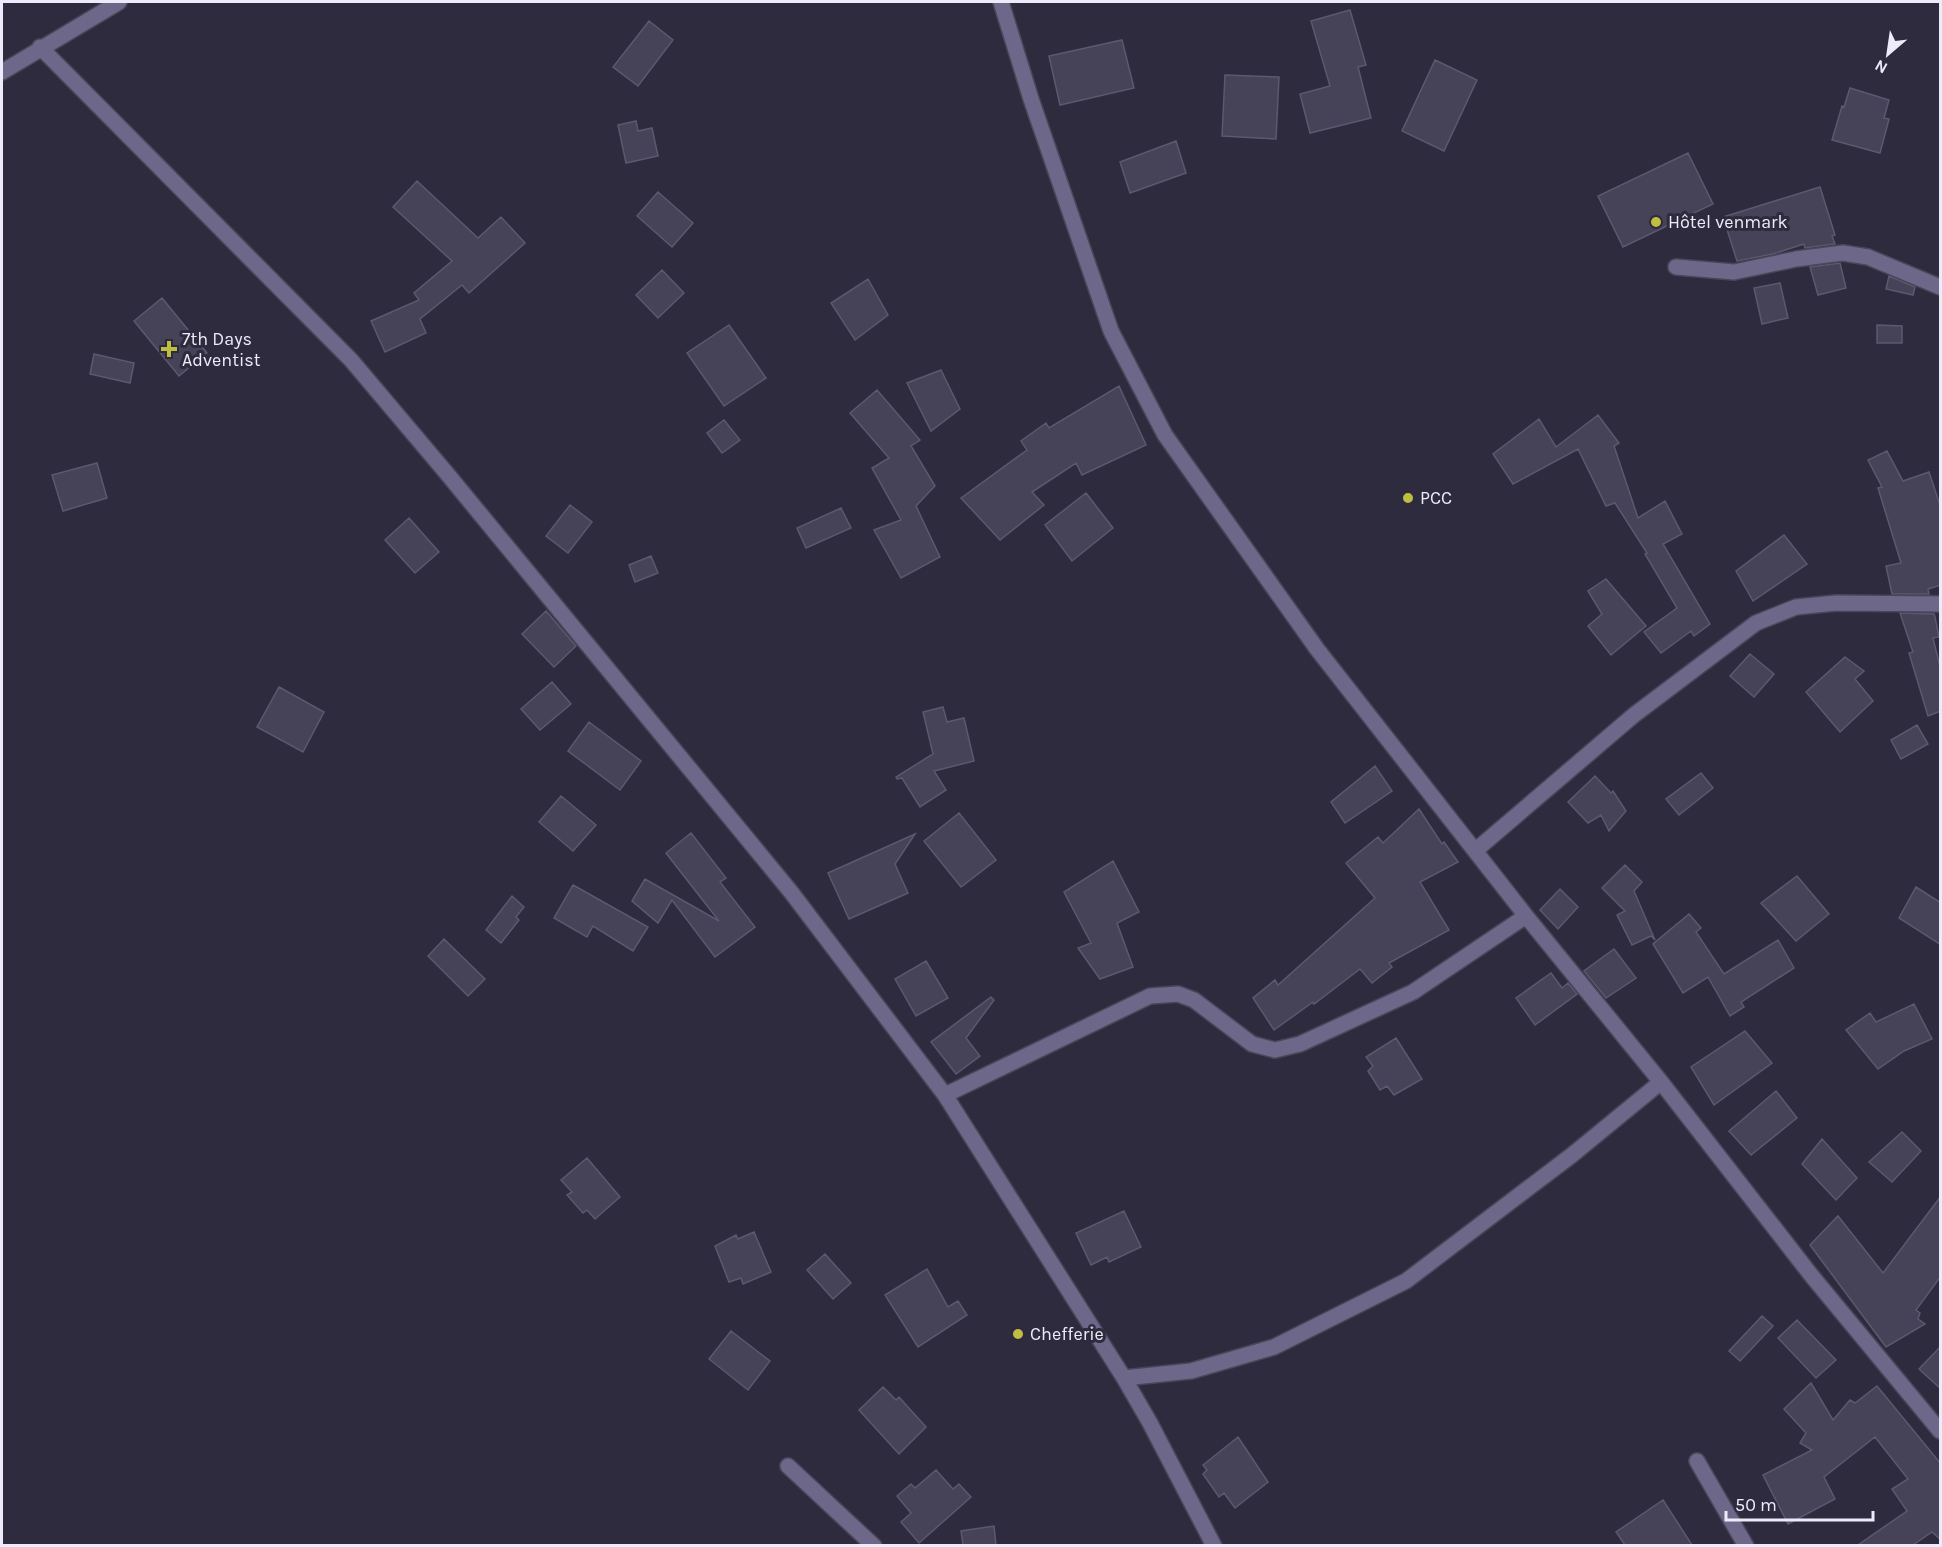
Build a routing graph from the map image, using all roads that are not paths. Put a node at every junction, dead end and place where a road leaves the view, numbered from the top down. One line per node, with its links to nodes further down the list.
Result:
1 (118, 2): 3 (street)
2 (1000, 2): 8 (street)
3 (40, 47): 4 (street); 11 (street)
4 (2, 72)
5 (1676, 267): 6 (street)
6 (1941, 287)
7 (1941, 604): 8 (street)
8 (1476, 850): 9 (street)
9 (1526, 916): 10 (street); 11 (street)
10 (1661, 1082): 12 (street); 13 (street)
11 (945, 1095): 12 (street)
12 (1124, 1378): 17 (street)
13 (1941, 1431)
14 (1697, 1461): 18 (street)
15 (788, 1466): 16 (street)
16 (874, 1545)
17 (1214, 1545)
18 (1746, 1545)

